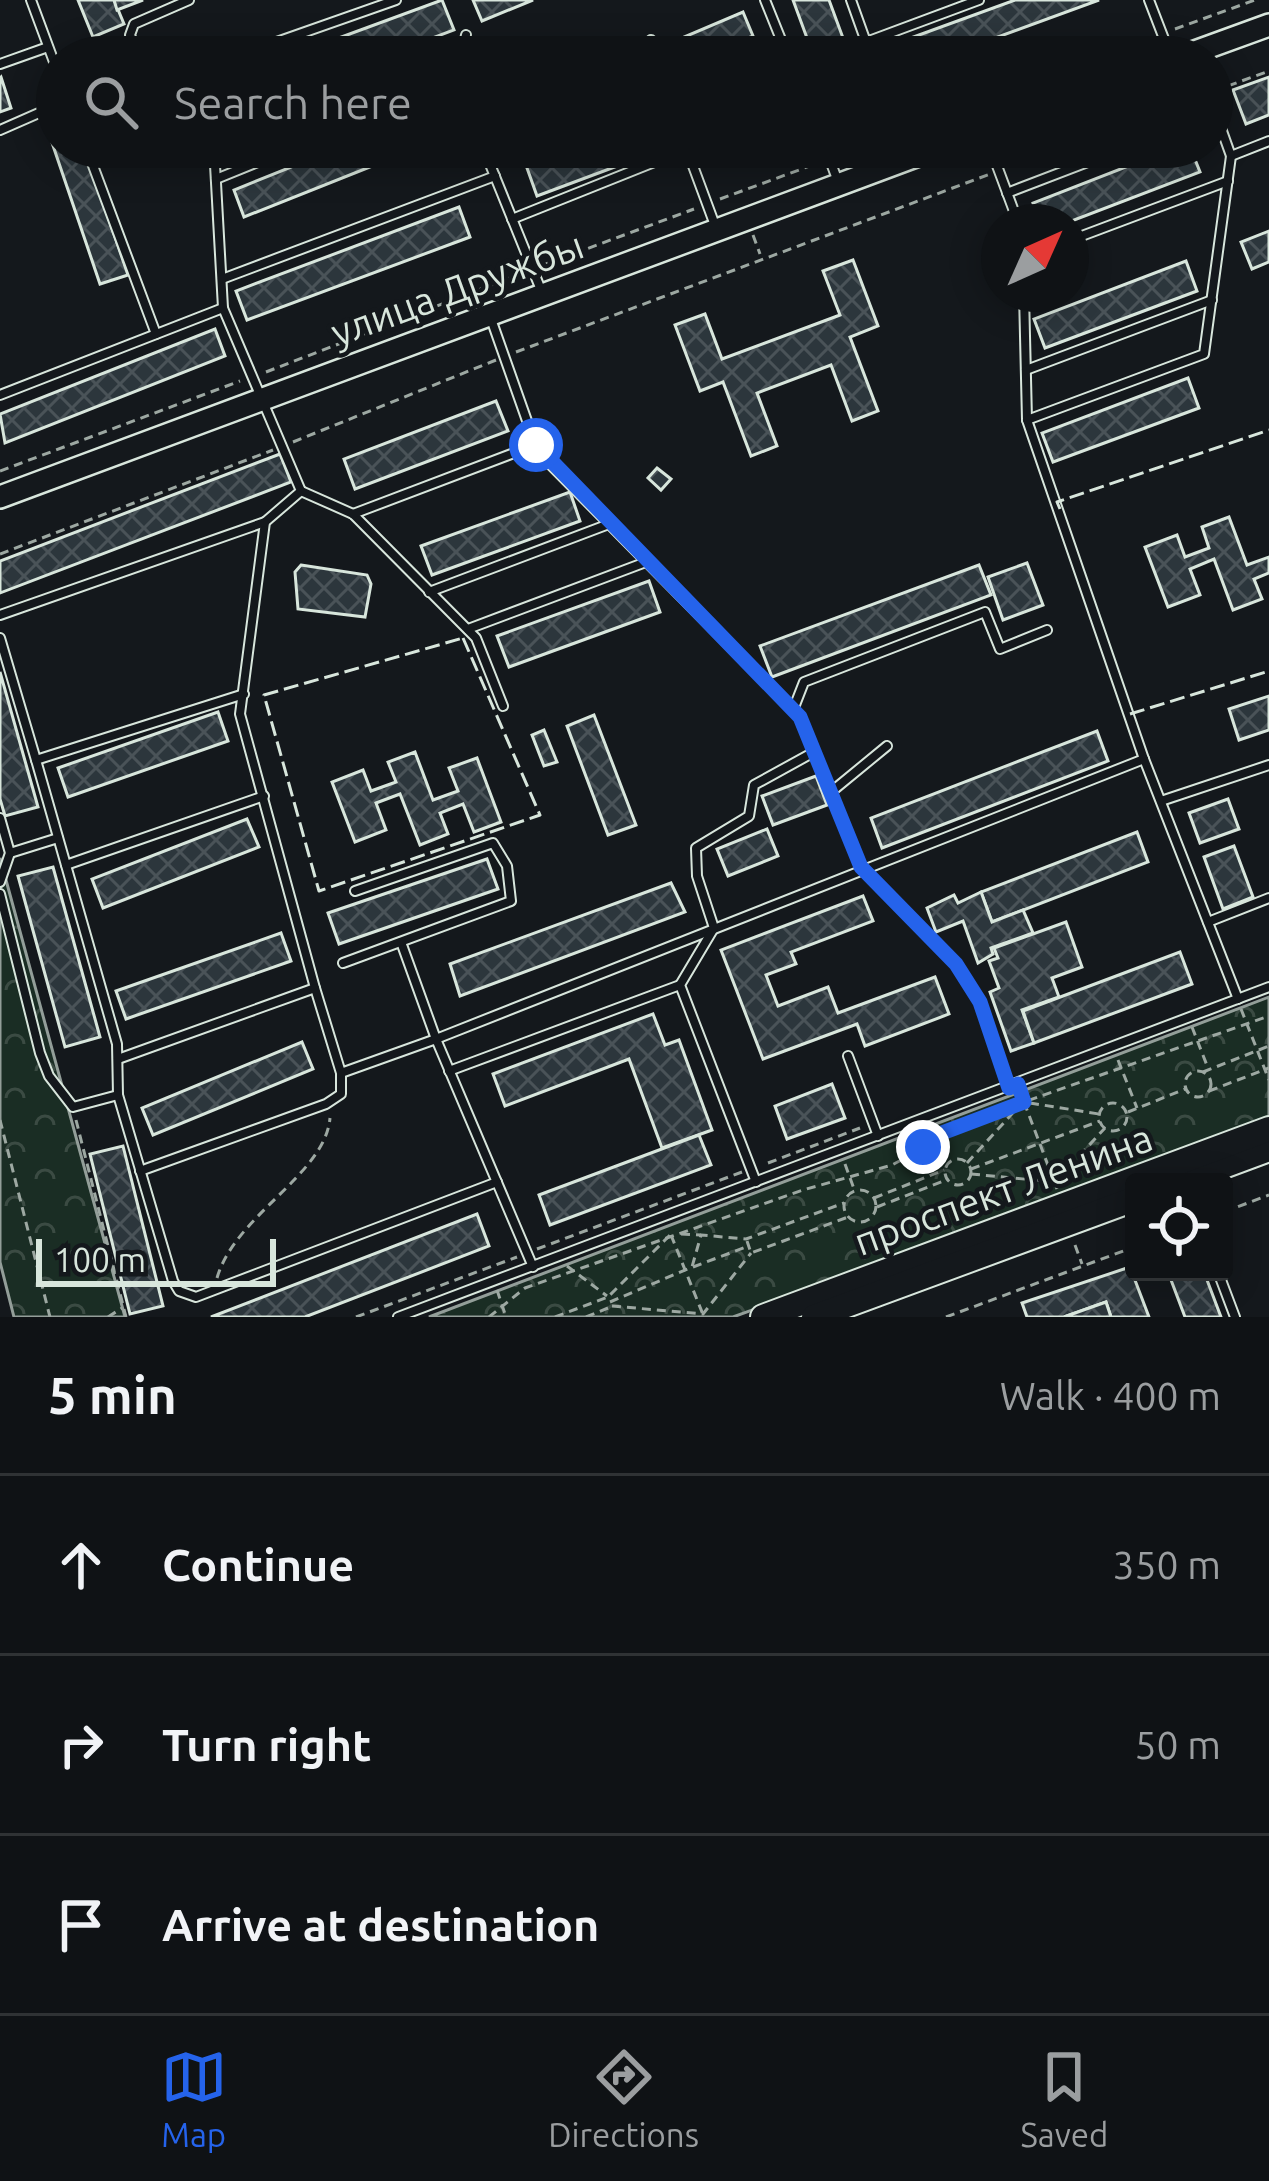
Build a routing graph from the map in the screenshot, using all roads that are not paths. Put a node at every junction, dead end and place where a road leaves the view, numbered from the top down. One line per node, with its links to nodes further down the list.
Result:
1 (31, 0): 9 (lane)
2 (189, 0): 10 (lane)
3 (396, 0): 11 (lane)
4 (765, 0): 12 (lane)
5 (851, 0): 13 (lane)
6 (980, 0): 14 (lane)
7 (1149, 0): 15 (lane)
8 (1269, 25): 16 (main road)
9 (44, 36)
10 (130, 36)
11 (294, 36)
12 (780, 36)
13 (864, 36)
14 (882, 36)
15 (1164, 36)
16 (1233, 38)
17 (36, 51): 18 (lane)
18 (0, 64)
19 (36, 114): 20 (lane)
20 (0, 130)
21 (1269, 141): 22 (lane)
22 (1233, 156)
23 (94, 168): 49 (lane)
24 (215, 168): 35 (lane)
25 (243, 168): 35 (lane)
26 (492, 168): 34 (lane)
27 (638, 168): 40 (lane)
28 (694, 168): 41 (lane)
29 (833, 168): 37 (lane)
30 (885, 168): 37 (main road, улица Дружбы)
31 (998, 168): 38 (lane)
32 (1072, 168): 38 (lane)
33 (1230, 168): 36 (lane)
34 (495, 176): 40 (lane); 43 (lane)
35 (216, 179): 43 (lane)
36 (1228, 181): 42 (lane); 45 (lane)
37 (840, 185): 41 (main road, улица Дружбы)
38 (1007, 193): 39 (lane)
39 (1011, 204)
40 (512, 219): 44 (lane)
41 (717, 230): 44 (main road, улица Дружбы)
42 (1089, 233)
43 (222, 279): 46 (lane)
44 (543, 295): 48 (main road, улица Дружбы)
45 (1212, 300): 50 (lane); 53 (lane)
46 (224, 308): 49 (lane); 52 (lane)
47 (1024, 312): 50 (lane)
48 (489, 315): 52 (main road, улица Дружбы); 54 (lane)
49 (156, 334): 51 (lane)
50 (1026, 370): 53 (lane)
51 (0, 395)
52 (263, 398): 55 (lane); 56 (main road, улица Дружбы)
53 (1027, 420): 71 (lane)
54 (536, 445): 57 (lane); 59 (lane)
55 (301, 491): 57 (lane); 58 (lane)
56 (0, 497)
57 (353, 514): 61 (lane)
58 (266, 521): 62 (lane); 66 (lane)
59 (609, 524): 60 (lane); 61 (lane)
60 (646, 562): 63 (lane); 68 (lane)
61 (429, 592): 63 (lane)
62 (0, 615)
63 (467, 630): 67 (lane)
64 (1047, 630): 68 (lane)
65 (0, 638): 72 (lane)
66 (244, 694): 72 (lane); 75 (lane)
67 (503, 706)
68 (793, 710): 70 (lane)
69 (886, 746): 74 (lane)
70 (814, 752): 74 (lane); 87 (lane)
71 (1144, 759): 76 (lane); 81 (lane)
72 (36, 760): 78 (lane)
73 (1269, 765): 76 (lane)
74 (830, 792): 81 (lane)
75 (264, 796): 80 (lane); 92 (lane)
76 (1161, 801): 86 (lane)
77 (0, 818): 79 (lane)
78 (58, 838): 79 (lane); 80 (lane)
79 (10, 853): 82 (lane)
80 (66, 865): 96 (lane)
81 (861, 867): 87 (lane); 99 (lane)
82 (0, 882)
83 (355, 891): 88 (lane)
84 (0, 894): 100 (lane)
85 (1269, 898): 86 (lane)
86 (1208, 922): 93 (lane)
87 (714, 928): 90 (lane); 94 (lane)
88 (401, 942): 89 (lane); 94 (lane)
89 (343, 963)
90 (680, 985): 98 (lane); 107 (lane)
91 (1269, 987): 93 (lane)
92 (316, 988): 96 (lane); 97 (lane)
93 (1238, 999): 99 (lane)
94 (436, 1039): 97 (lane); 98 (lane)
95 (848, 1056): 102 (lane)
96 (118, 1059): 100 (lane)
97 (340, 1072): 104 (lane)
98 (449, 1072): 106 (lane)
99 (1013, 1086): 102 (lane)
100 (118, 1095): 104 (lane)
101 (1269, 1129): 112 (main road, проспект Ленина)
102 (878, 1136): 107 (lane)
103 (1269, 1149): 105 (main road, проспект Ленина)
104 (140, 1172): 106 (lane)
105 (1204, 1173)
106 (497, 1182): 109 (lane)
107 (756, 1182): 109 (lane)
108 (1125, 1202): 113 (main road, проспект Ленина)
109 (533, 1267): 111 (lane)
110 (1221, 1281): 114 (lane)
111 (398, 1317)
112 (763, 1317)
113 (814, 1317)
114 (1235, 1317)

